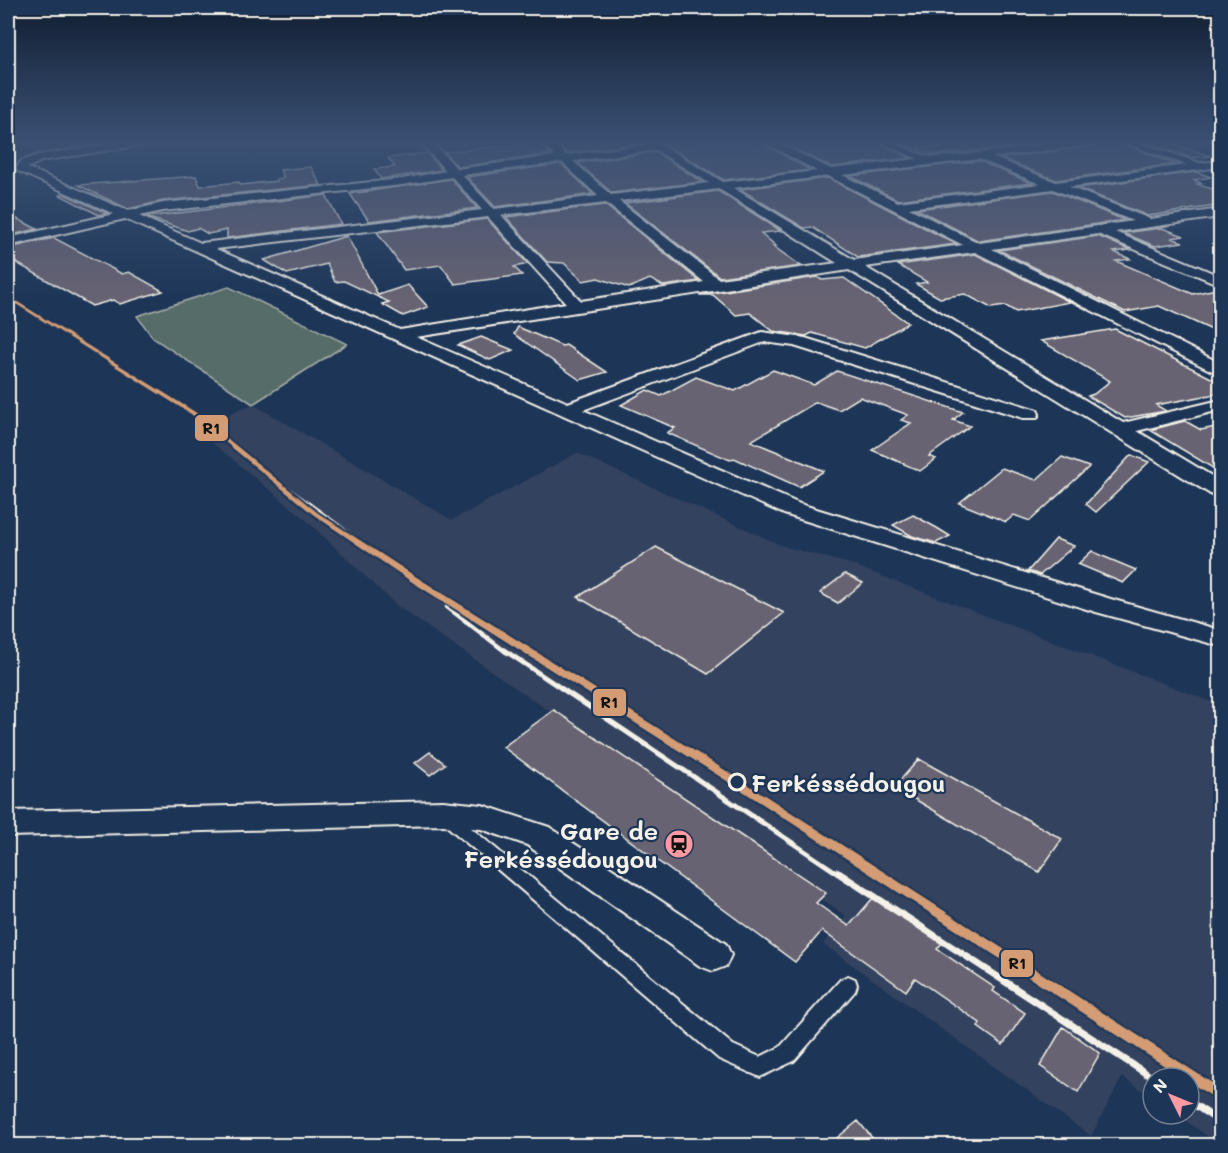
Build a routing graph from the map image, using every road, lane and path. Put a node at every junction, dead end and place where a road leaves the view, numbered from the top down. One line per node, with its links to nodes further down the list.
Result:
1 (83, 195): 14 (street)
2 (280, 195): 14 (street)
3 (475, 195): 12 (street)
4 (603, 195): 10 (street)
5 (638, 195): 10 (street)
6 (737, 195): 22 (street)
7 (874, 195): 11 (street)
8 (988, 195): 11 (street)
9 (1081, 195): 17 (street)
10 (607, 198): 12 (street); 24 (street)
11 (897, 206): 21 (street)
12 (490, 212): 20 (street); 25 (street)
13 (1221, 213): 15 (street)
14 (128, 214): 19 (street); 20 (street)
15 (1203, 216): 16 (street); 17 (street)
16 (1221, 222)
17 (1150, 223): 18 (street)
18 (1100, 230): 21 (street); 23 (street)
19 (8, 242)
20 (201, 247): 26 (street)
21 (982, 248): 22 (street); 27 (street)
22 (857, 266): 24 (street); 31 (street)
23 (1221, 281)
24 (716, 284): 25 (street)
25 (576, 305): 26 (street)
26 (399, 335): 29 (street)
27 (1221, 370)
28 (1221, 405): 31 (street)
29 (566, 410): 30 (street); 33 (street)
30 (1030, 414)
31 (1120, 429): 32 (street)
32 (1221, 490)
33 (1221, 638)
34 (443, 813): 35 (street); 36 (street); 37 (lane)
35 (8, 824)
36 (713, 955)
37 (848, 985)

